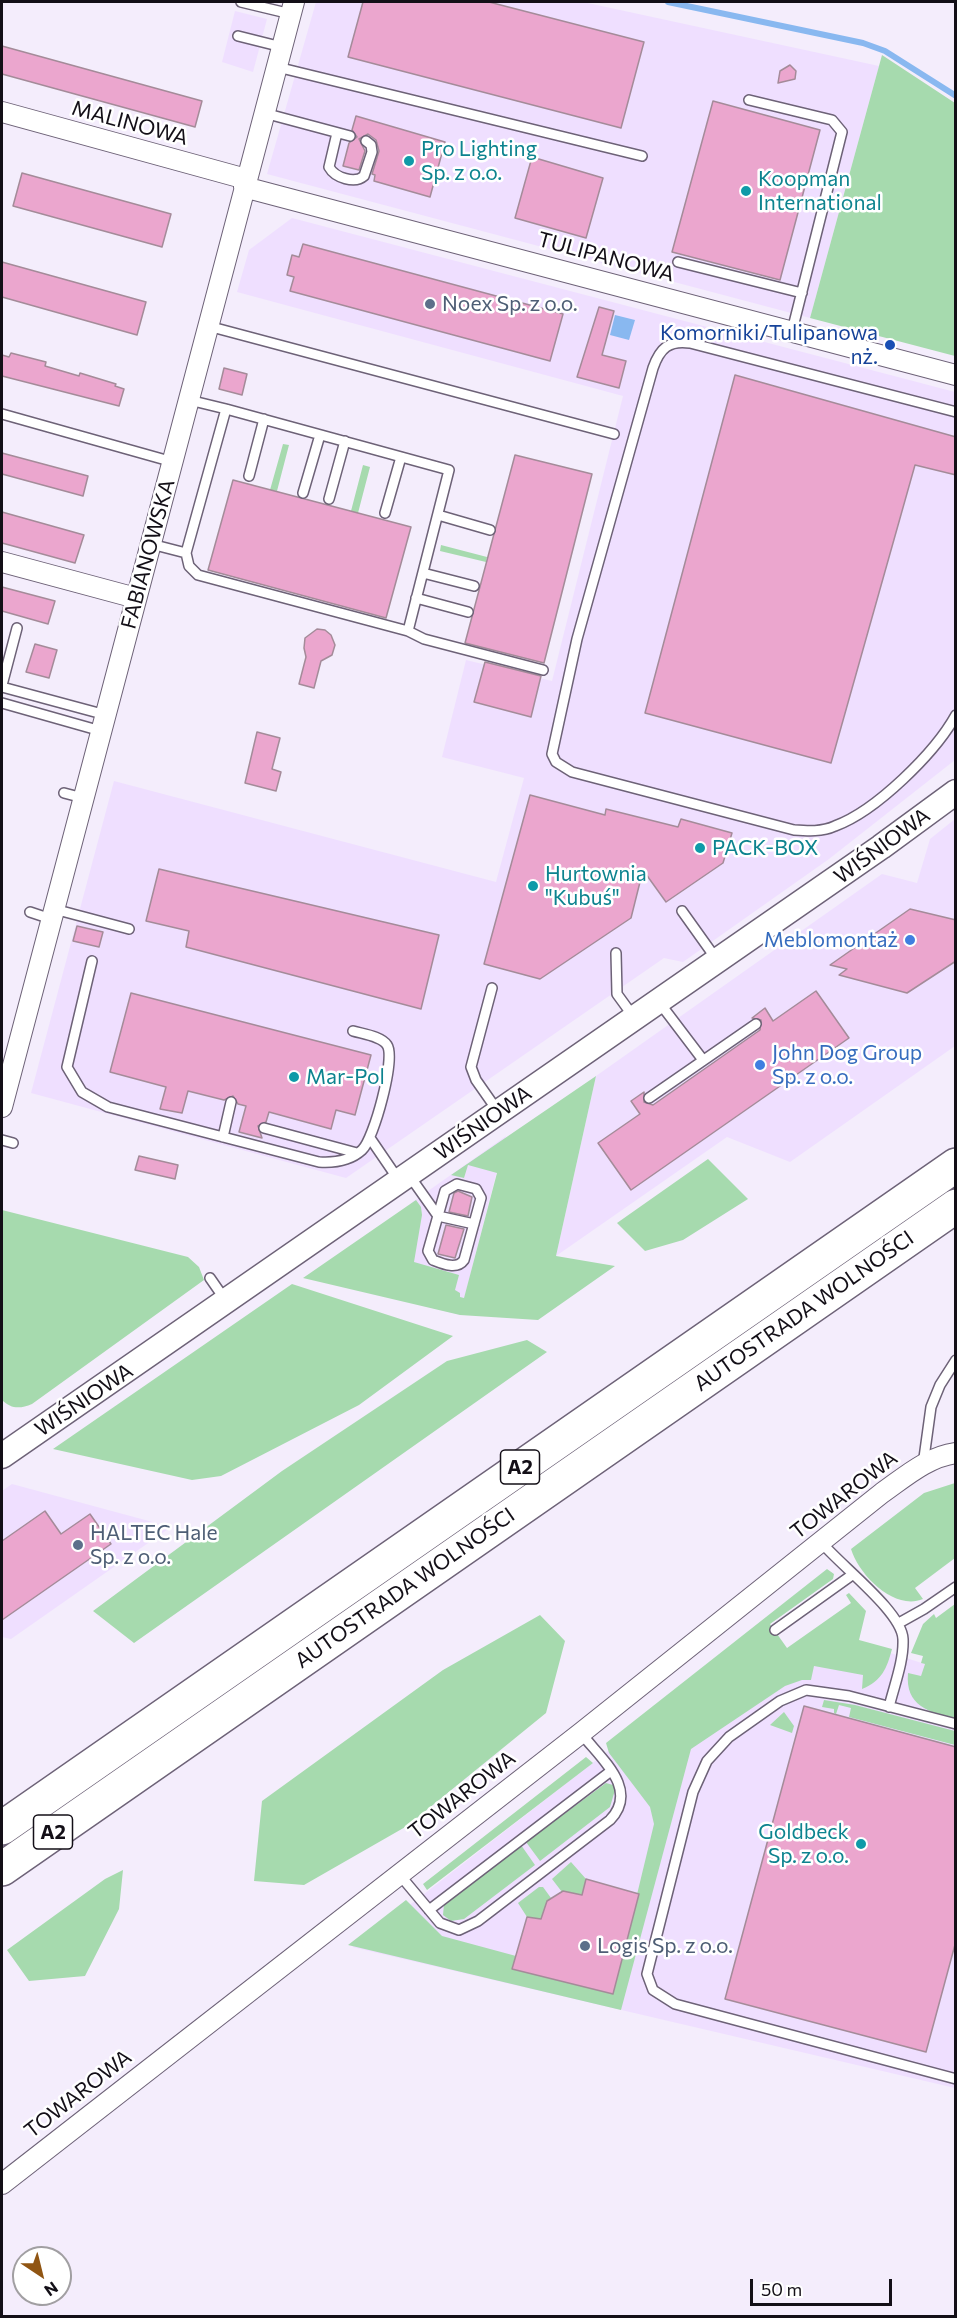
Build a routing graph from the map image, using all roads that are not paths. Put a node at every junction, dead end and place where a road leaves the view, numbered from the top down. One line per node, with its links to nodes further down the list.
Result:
1 (241, 2): 2 (lane)
2 (293, 8): 4 (street, FABIANOWSKA)
3 (238, 36): 4 (lane)
4 (282, 48): 5 (street, FABIANOWSKA)
5 (277, 67): 8 (street, FABIANOWSKA); 12 (lane)
6 (749, 100): 15 (lane)
7 (2, 112): 13 (street, MALINOWA)
8 (264, 113): 9 (lane); 13 (street, FABIANOWSKA)
9 (337, 133): 10 (lane); 11 (lane)
10 (350, 136)
11 (366, 141)
12 (642, 156)
13 (245, 183): 16 (street, FABIANOWSKA); 17 (street, TULIPANOWA)
14 (678, 262): 15 (lane)
15 (802, 293): 17 (lane)
16 (208, 326): 19 (street, FABIANOWSKA); 24 (lane)
17 (792, 331): 18 (street, TULIPANOWA)
18 (956, 375)
19 (189, 400): 20 (lane); 28 (street, FABIANOWSKA)
20 (226, 409): 23 (lane); 36 (lane)
21 (956, 412): 48 (lane)
22 (2, 414): 28 (lane)
23 (264, 420): 25 (lane); 29 (lane)
24 (614, 434)
25 (321, 435): 26 (lane); 30 (lane)
26 (345, 441): 27 (lane); 31 (lane)
27 (401, 457): 32 (lane); 33 (lane)
28 (173, 462): 35 (street, FABIANOWSKA)
29 (249, 476)
30 (303, 493)
31 (329, 499)
32 (386, 513)
33 (438, 515): 34 (lane); 38 (lane)
34 (490, 530)
35 (150, 544): 36 (lane); 40 (street, FABIANOWSKA)
36 (186, 553): 44 (lane)
37 (2, 562): 40 (street)
38 (423, 573): 39 (lane); 41 (lane)
39 (474, 586)
40 (136, 598): 49 (street, FABIANOWSKA)
41 (417, 598): 42 (lane); 44 (lane)
42 (468, 612)
43 (17, 628): 46 (lane)
44 (408, 631): 45 (lane)
45 (543, 670)
46 (2, 686): 49 (lane)
47 (2, 703): 49 (lane)
48 (956, 716)
49 (103, 723): 52 (street, FABIANOWSKA)
50 (956, 792): 59 (street, WIŚNIOWA)
51 (64, 793): 52 (lane)
52 (83, 798): 55 (street, FABIANOWSKA)
53 (682, 910): 59 (lane)
54 (30, 912): 55 (lane)
55 (53, 914): 56 (lane); 68 (street, FABIANOWSKA)
56 (129, 929)
57 (616, 953): 62 (lane)
58 (92, 961): 71 (lane)
59 (718, 961): 61 (street, WIŚNIOWA)
60 (492, 988): 69 (lane)
61 (659, 1002): 62 (street, WIŚNIOWA); 65 (lane)
62 (634, 1018): 69 (street, WIŚNIOWA)
63 (756, 1024): 65 (lane)
64 (353, 1031): 72 (lane)
65 (704, 1060): 66 (lane)
66 (649, 1098)
67 (231, 1102): 71 (lane)
68 (2, 1107)
69 (499, 1112): 77 (street, WIŚNIOWA)
70 (264, 1128): 75 (lane)
71 (223, 1137): 75 (lane)
72 (370, 1138): 75 (lane); 77 (lane)
73 (2, 1140): 74 (lane)
74 (13, 1143)
75 (357, 1153)
76 (956, 1165): 83 (highway, AUTOSTRADA WOLNOŚCI / A2)
77 (404, 1178): 79 (lane); 82 (street, WIŚNIOWA)
78 (956, 1206): 84 (highway, AUTOSTRADA WOLNOŚCI / A2)
79 (438, 1216): 80 (lane); 80 (lane); 80 (lane)
80 (474, 1224)
81 (210, 1278): 82 (lane)
82 (226, 1301): 89 (street, WIŚNIOWA)
83 (742, 1313): 86 (lane); 93 (highway, AUTOSTRADA WOLNOŚCI / A2)
84 (760, 1341): 87 (lane); 94 (highway, AUTOSTRADA WOLNOŚCI / A2)
85 (956, 1360): 92 (lane)
86 (663, 1382)
87 (679, 1386)
88 (578, 1442): 93 (lane)
89 (4, 1448)
90 (956, 1453): 92 (street, TOWAROWA)
91 (574, 1458): 94 (lane)
92 (922, 1465): 95 (street, TOWAROWA)
93 (476, 1498): 104 (highway, AUTOSTRADA WOLNOŚCI / A2)
94 (494, 1526): 105 (highway, AUTOSTRADA WOLNOŚCI / A2)
95 (821, 1542): 96 (lane); 102 (street, TOWAROWA)
96 (852, 1575): 98 (lane); 99 (lane)
97 (956, 1587): 98 (lane)
98 (899, 1623): 100 (lane)
99 (775, 1630)
100 (889, 1707): 101 (lane); 108 (lane)
101 (956, 1724)
102 (581, 1732): 103 (lane); 106 (street, TOWAROWA)
103 (611, 1771): 107 (lane); 107 (lane)
104 (2, 1828)
105 (2, 1869)
106 (399, 1874): 107 (lane); 109 (street, TOWAROWA)
107 (429, 1910)
108 (956, 2079)
109 (2, 2184)

